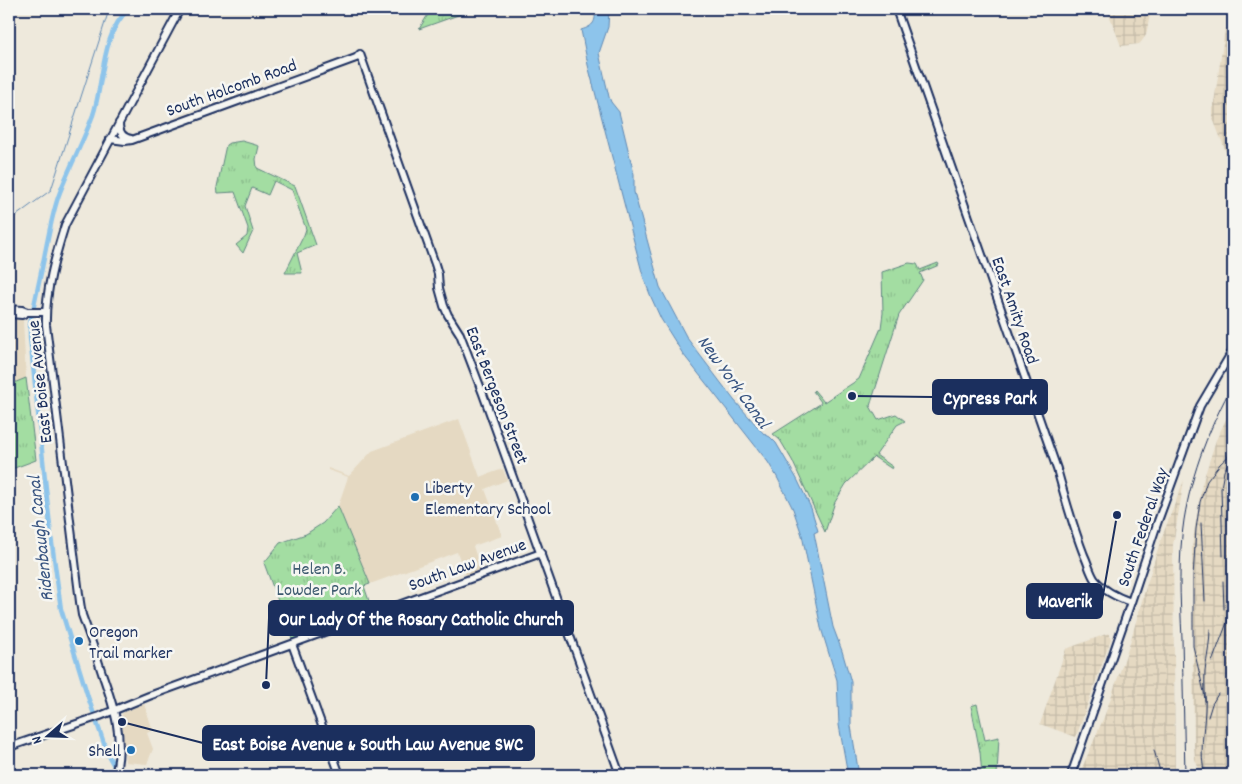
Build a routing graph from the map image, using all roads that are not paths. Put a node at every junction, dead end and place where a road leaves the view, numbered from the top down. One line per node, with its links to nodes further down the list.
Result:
1 (180, 9): 4 (street, East Boise Avenue)
2 (896, 9): 13 (street, East Amity Road)
3 (360, 54): 6 (street, South Holcomb Road); 12 (street, East Bergeson Street)
4 (119, 122): 5 (street, East Boise Avenue); 6 (street)
5 (110, 139): 6 (street, South Holcomb Road); 9 (street, East Boise Avenue)
6 (132, 140)
7 (9, 309): 8 (street)
8 (27, 312): 9 (street); 10 (street)
9 (46, 312): 15 (street, East Boise Avenue)
10 (9, 314)
11 (1233, 350): 13 (street, South Federal Way)
12 (541, 553): 14 (street, South Law Avenue); 19 (street, East Bergeson Street)
13 (1132, 602): 20 (street, South Federal Way)
14 (292, 644): 15 (street, South Law Avenue); 18 (street)
15 (114, 710): 16 (street, South Law Avenue); 17 (street, East Boise Avenue)
16 (9, 747)
17 (116, 772)
18 (340, 775)
19 (620, 775)
20 (1071, 775)

